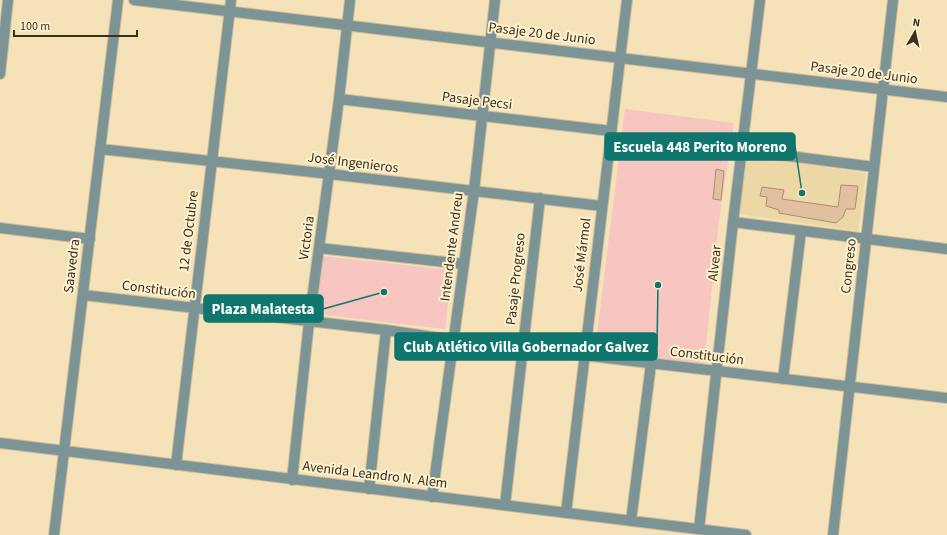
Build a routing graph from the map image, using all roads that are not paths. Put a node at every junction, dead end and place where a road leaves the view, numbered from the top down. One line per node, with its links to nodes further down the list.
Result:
1 (8, 0): 15 (street)
2 (118, 0): 21 (street, Saavedra)
3 (134, 0): 10 (street, Pasaje 20 de Junio)
4 (231, 0): 10 (street, 12 de Octubre)
5 (350, 0): 11 (street, Victoria)
6 (495, 0): 12 (street, Intendente Andreu)
7 (627, 0): 13 (street, José Mármol)
8 (760, 0): 14 (street, Alvear)
9 (893, 0): 16 (street, Congreso)
10 (230, 11): 11 (street, Pasaje 20 de Junio); 23 (street, 12 de Octubre)
11 (347, 25): 12 (street, Pasaje 20 de Junio); 18 (street, Victoria)
12 (489, 42): 13 (street, Pasaje 20 de Junio); 19 (street, Intendente Andreu)
13 (620, 58): 14 (street, Pasaje 20 de Junio); 20 (street, José Mármol)
14 (751, 73): 16 (street, Pasaje 20 de Junio); 22 (street, Alvear)
15 (0, 74)
16 (883, 89): 17 (street, Pasaje 20 de Junio); 24 (street, Congreso)
17 (947, 97)
18 (339, 99): 19 (street, Pasaje Pecsi); 25 (street, Victoria)
19 (481, 116): 20 (street, Pasaje Pecsi); 26 (street, Intendente Andreu)
20 (611, 131): 28 (street, José Mármol)
21 (100, 148): 23 (street, José Ingenieros); 32 (street, Saavedra)
22 (742, 150): 24 (street); 29 (street, Alvear)
23 (212, 161): 25 (street, José Ingenieros); 38 (street, 12 de Octubre)
24 (874, 167): 33 (street, Congreso)
25 (330, 174): 26 (street, José Ingenieros); 34 (street, Victoria)
26 (474, 191): 27 (street, José Ingenieros); 36 (street, Intendente Andreu)
27 (540, 198): 28 (street, José Ingenieros); 42 (street, Pasaje Progreso)
28 (602, 206): 43 (street, José Mármol)
29 (733, 222): 31 (street); 45 (street, Alvear)
30 (0, 228): 32 (street)
31 (801, 231): 33 (street); 46 (street)
32 (90, 238): 37 (street, Saavedra)
33 (866, 239): 35 (street); 47 (street, Congreso)
34 (319, 248): 36 (street); 39 (street, Victoria)
35 (947, 249)
36 (464, 264): 41 (street, Intendente Andreu)
37 (83, 295): 38 (street, Constitución); 50 (street, Saavedra)
38 (194, 308): 39 (street, Constitución); 51 (street, 12 de Octubre)
39 (309, 322): 40 (street, Constitución); 52 (street, Victoria)
40 (386, 330): 41 (street, Constitución); 53 (street)
41 (454, 340): 42 (street, Constitución); 54 (street, Intendente Andreu)
42 (523, 348): 43 (street, Constitución); 55 (street, Pasaje Progreso)
43 (584, 356): 44 (street, Constitución); 56 (street, José Mármol)
44 (651, 364): 45 (street, Constitución); 57 (street)
45 (717, 371): 46 (street, Constitución); 58 (street, Alvear)
46 (783, 379): 47 (street, Constitución)
47 (850, 387): 48 (street, Constitución); 61 (street, Congreso)
48 (947, 398)
49 (0, 443): 50 (street, Avenida Leandro N. Alem)
50 (64, 452): 51 (street, Avenida Leandro N. Alem); 59 (street, Saavedra)
51 (176, 465): 52 (street, Avenida Leandro N. Alem)
52 (292, 480): 53 (street, Avenida Leandro N. Alem)
53 (369, 489): 54 (street, Avenida Leandro N. Alem)
54 (432, 496): 55 (street, Avenida Leandro N. Alem)
55 (505, 506): 56 (street, Avenida Leandro N. Alem)
56 (566, 513): 57 (street, Avenida Leandro N. Alem)
57 (631, 521): 58 (street, Avenida Leandro N. Alem)
58 (699, 529): 60 (street, Avenida Leandro N. Alem)
59 (54, 535)
60 (746, 535)
61 (833, 535)

